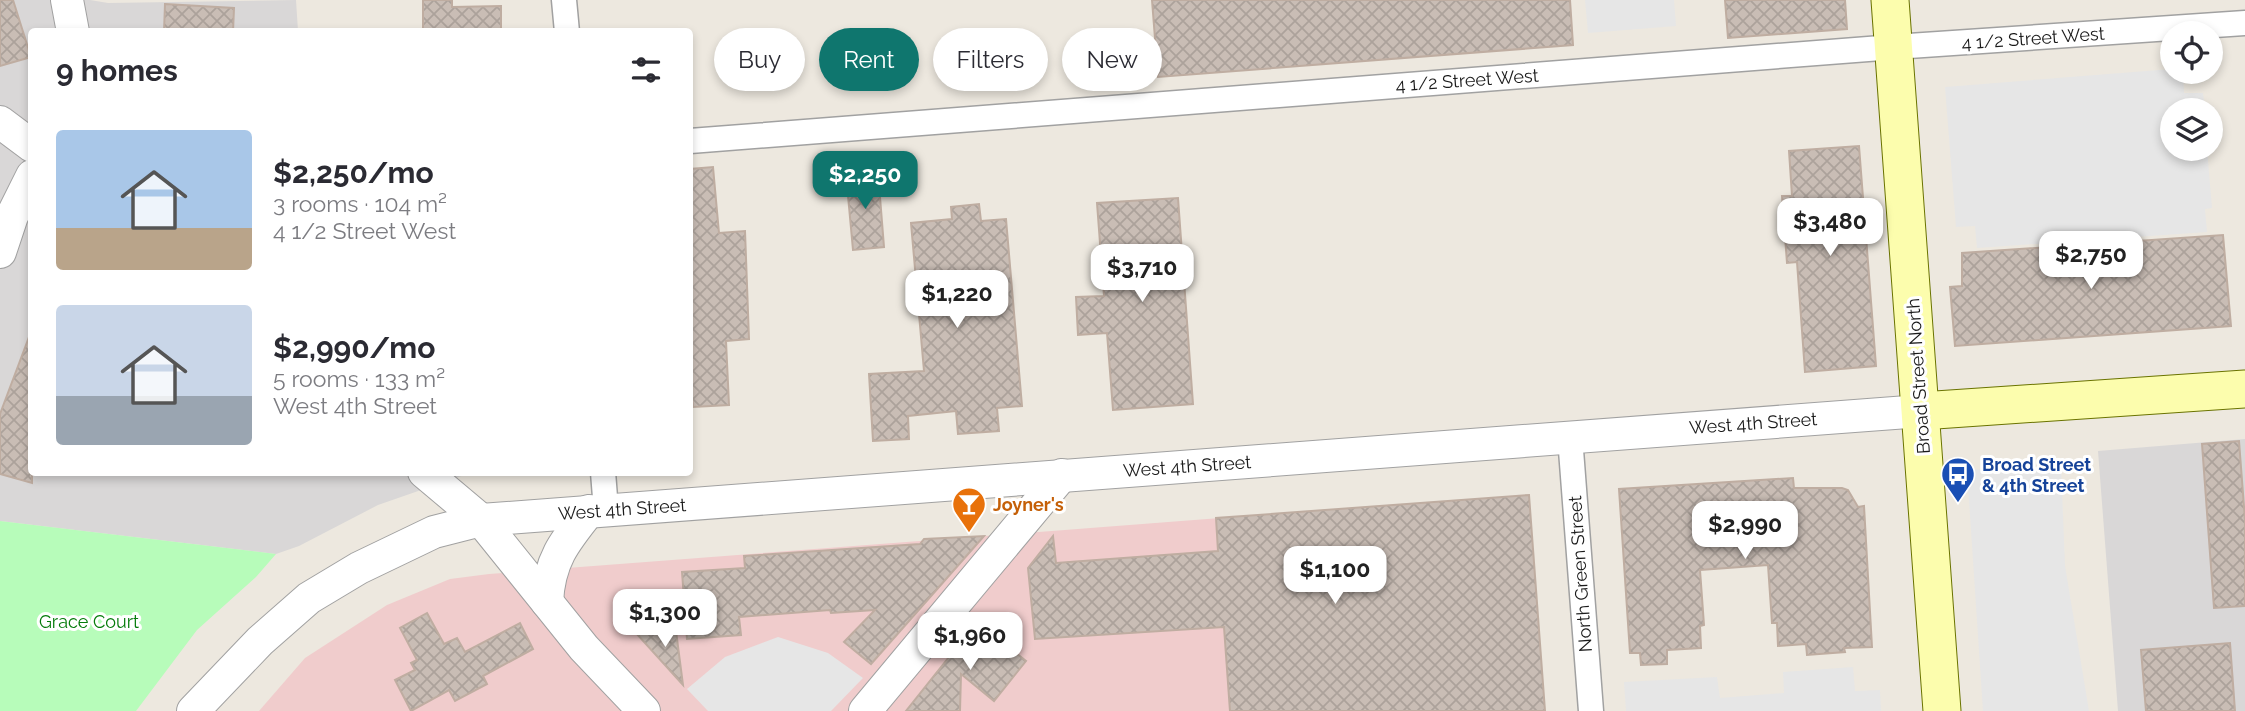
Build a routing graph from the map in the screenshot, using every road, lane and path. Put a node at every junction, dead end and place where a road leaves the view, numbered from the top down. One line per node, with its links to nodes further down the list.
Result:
1 (67, 0): 5 (street)
2 (564, 0): 6 (street)
3 (1890, 0): 7 (main road, Broad Street North)
4 (2245, 23): 7 (street, 4 1/2 Street West)
5 (72, 28)
6 (567, 28)
7 (1894, 47): 9 (street, 4 1/2 Street West); 14 (main road, Broad Street North)
8 (0, 122): 10 (street)
9 (693, 141)
10 (28, 143)
11 (28, 184): 12 (street)
12 (0, 252)
13 (2245, 390): 14 (main road, West 4th Street)
14 (1921, 411): 15 (street, West 4th Street); 26 (main road, Broad Street North)
15 (1570, 437): 16 (street, West 4th Street); 25 (street, North Green Street)
16 (1062, 475): 19 (street, West 4th Street); 24 (street)
17 (429, 476): 20 (street)
18 (602, 476): 19 (street)
19 (597, 511): 20 (street, West 4th Street); 21 (street)
20 (481, 520): 21 (street); 22 (street, West 4th Street)
21 (547, 602): 23 (street)
22 (194, 711)
23 (644, 711)
24 (865, 711)
25 (1591, 711)
26 (1942, 711)

